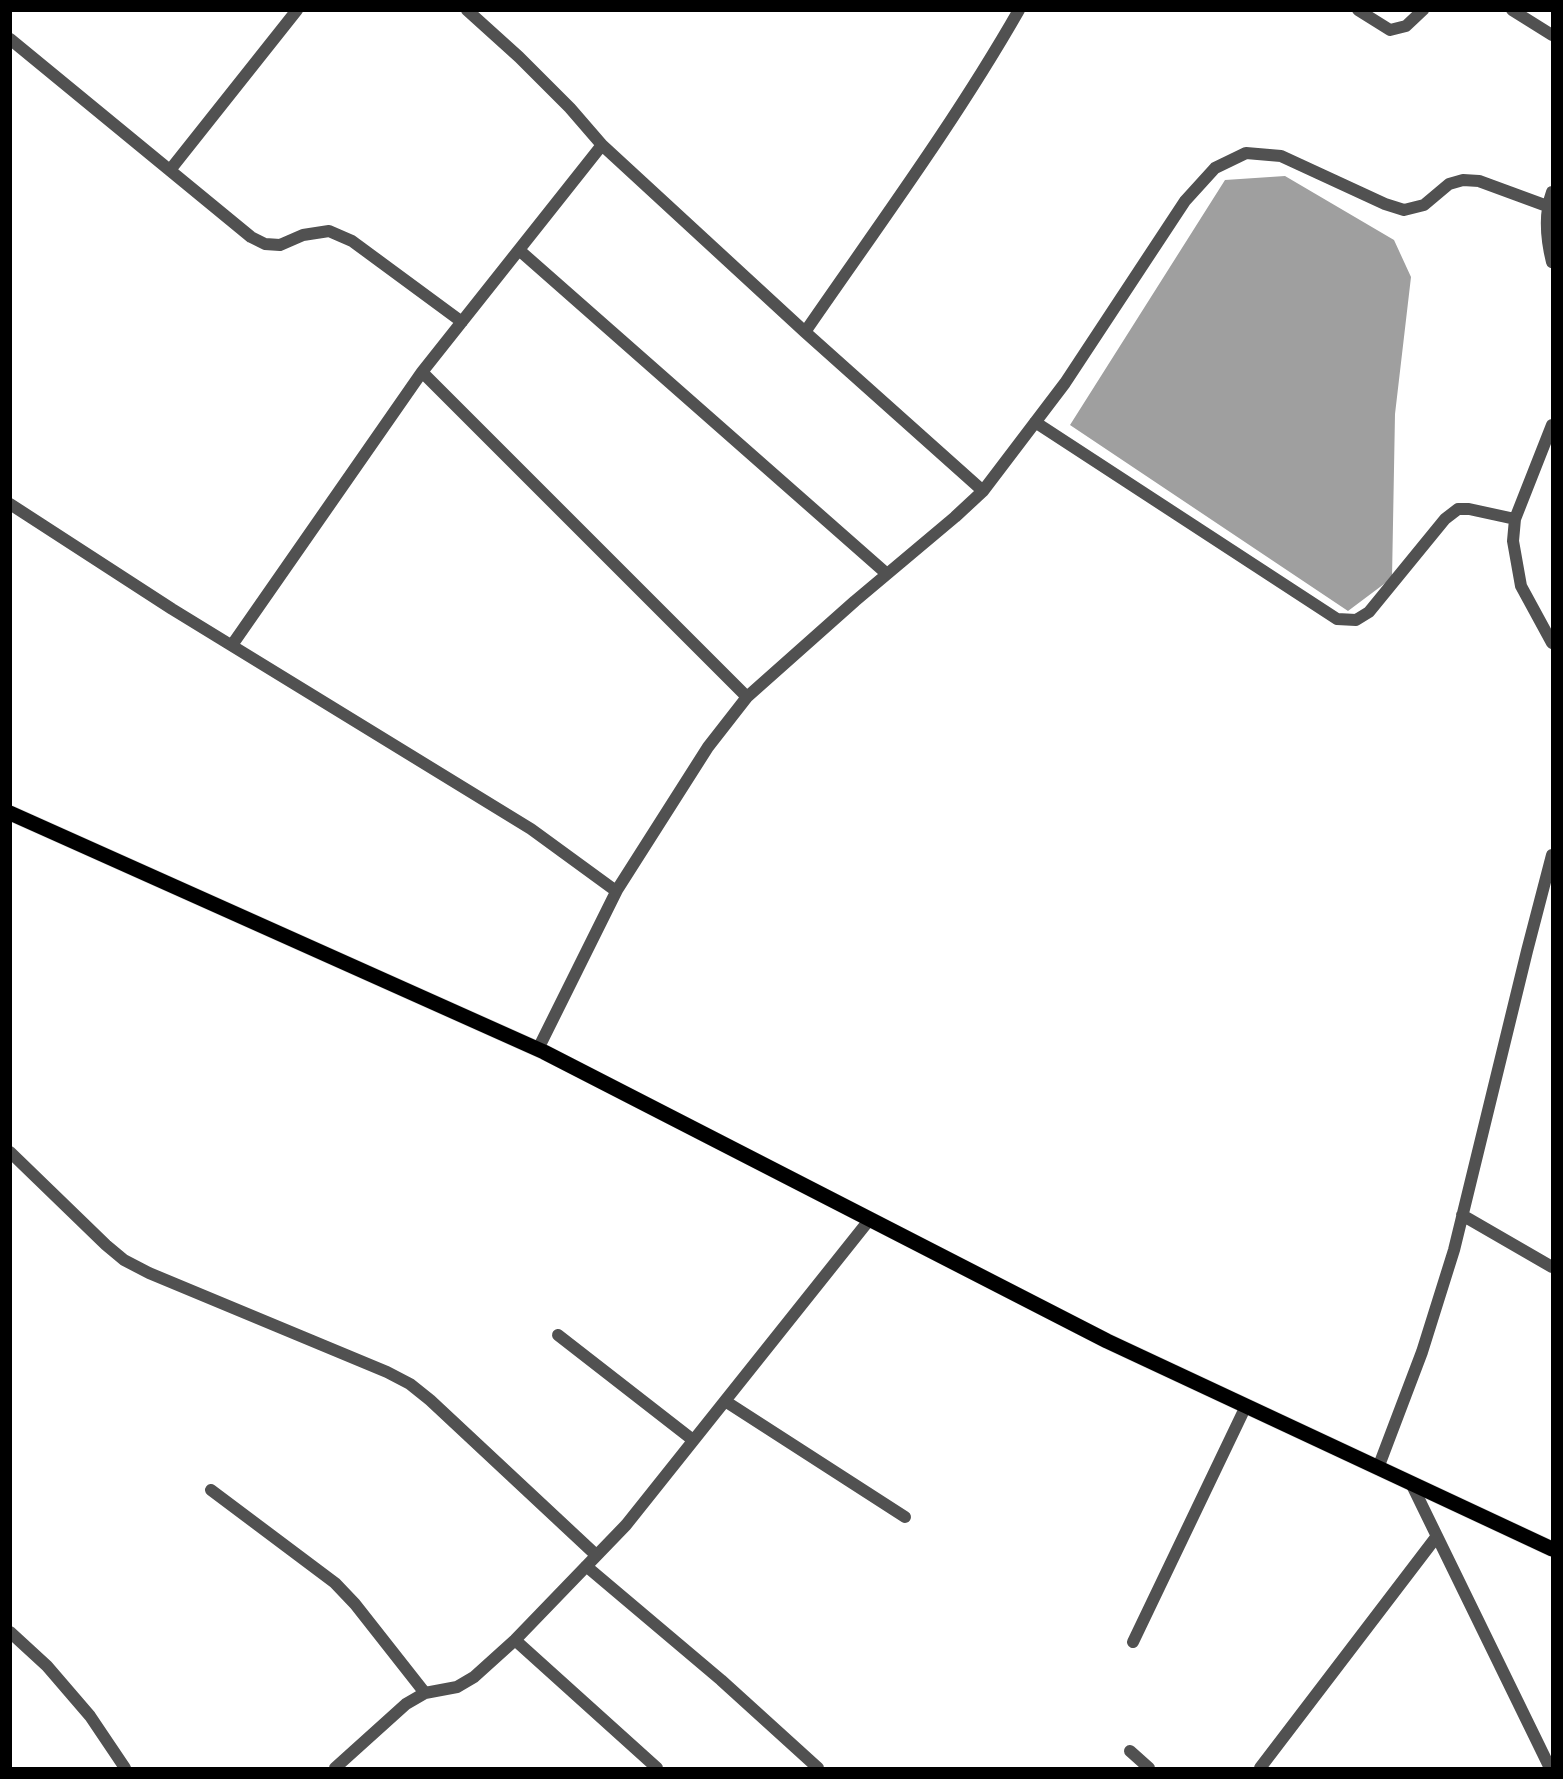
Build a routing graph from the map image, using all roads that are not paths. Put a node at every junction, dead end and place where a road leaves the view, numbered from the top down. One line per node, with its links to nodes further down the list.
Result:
1 (297, 10): 10 (street)
2 (468, 10): 9 (street)
3 (1019, 10): 17 (street)
4 (1358, 10): 5 (street)
5 (1423, 10)
6 (1512, 10): 7 (street)
7 (1552, 35)
8 (10, 39): 10 (street)
9 (602, 145): 14 (street); 17 (street)
10 (170, 170): 16 (street)
11 (1552, 192): 12 (street)
12 (1547, 206): 13 (street); 19 (street)
13 (1550, 245): 15 (street)
14 (519, 250): 16 (street); 24 (street)
15 (1552, 262)
16 (462, 322): 18 (street)
17 (806, 332): 21 (street)
18 (422, 372): 26 (street); 27 (street)
19 (1035, 422): 21 (street); 23 (street)
20 (1552, 425): 23 (street)
21 (983, 490): 24 (street)
22 (10, 504): 26 (street)
23 (1515, 519): 25 (street)
24 (887, 574): 27 (street)
25 (1552, 643)
26 (232, 645): 30 (street)
27 (747, 697): 30 (street)
28 (10, 813): 31 (main road)
29 (1552, 855): 33 (street)
30 (616, 891): 31 (street)
31 (538, 1049): 34 (main road)
32 (10, 1152): 46 (street)
33 (1462, 1215): 35 (street); 40 (street)
34 (870, 1219): 37 (street); 38 (main road)
35 (1552, 1267)
36 (558, 1335): 39 (street)
37 (725, 1401): 39 (street); 43 (street)
38 (1246, 1406): 40 (main road); 50 (street)
39 (693, 1440): 46 (street)
40 (1378, 1468): 41 (main road)
41 (1411, 1483): 44 (street); 45 (main road)
42 (212, 1490): 51 (street)
43 (905, 1517)
44 (1437, 1536): 58 (street); 59 (street)
45 (1552, 1549)
46 (596, 1555): 47 (street)
47 (586, 1566): 49 (street); 56 (street)
48 (10, 1632): 53 (street)
49 (515, 1640): 51 (street); 55 (street)
50 (1132, 1642)
51 (425, 1693): 54 (street)
52 (1130, 1751): 57 (street)
53 (125, 1768)
54 (336, 1768)
55 (657, 1768)
56 (818, 1768)
57 (1149, 1768)
58 (1260, 1768)
59 (1550, 1768)

